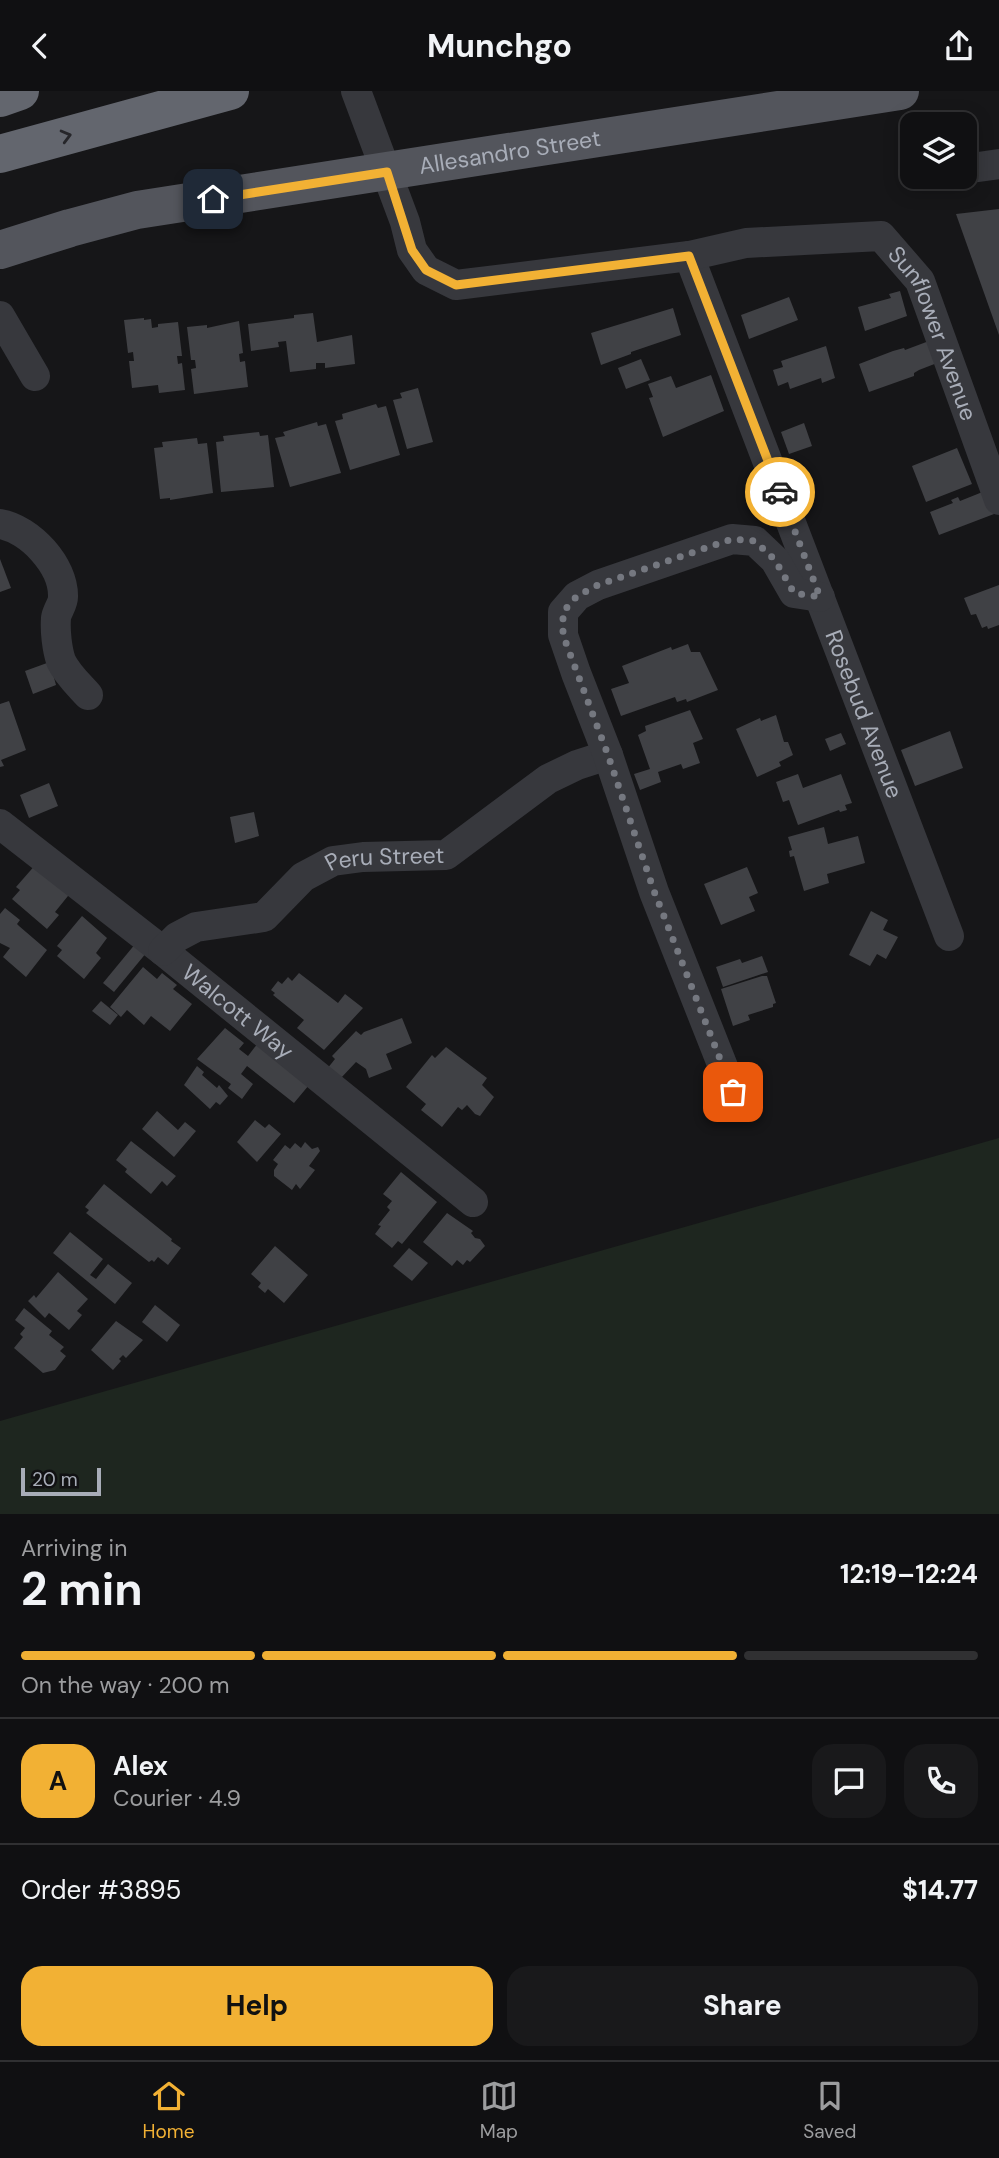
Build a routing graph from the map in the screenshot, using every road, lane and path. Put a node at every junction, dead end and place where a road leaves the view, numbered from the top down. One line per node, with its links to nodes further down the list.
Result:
1 (20, 91): 5 (highway)
2 (230, 91): 6 (highway, one-way to 2)
3 (356, 91): 9 (street)
4 (900, 91): 9 (main road, Allesandro Street)
5 (0, 98)
6 (0, 154)
7 (999, 164): 8 (street)
8 (977, 167)
9 (387, 172): 10 (main road, Allesandro Street); 11 (street)
10 (0, 250)
11 (689, 256): 14 (street, Sunflower Avenue); 16 (street, Rosebud Avenue)
12 (0, 316): 13 (street)
13 (35, 376)
14 (999, 500)
15 (0, 524): 17 (street)
16 (820, 597): 18 (street); 20 (street, Rosebud Avenue)
17 (88, 695)
18 (608, 755): 21 (street, Peru Street); 22 (street)
19 (0, 824): 21 (street, Walcott Way)
20 (949, 936)
21 (163, 951): 23 (street, Walcott Way)
22 (733, 1092)
23 (473, 1202)

